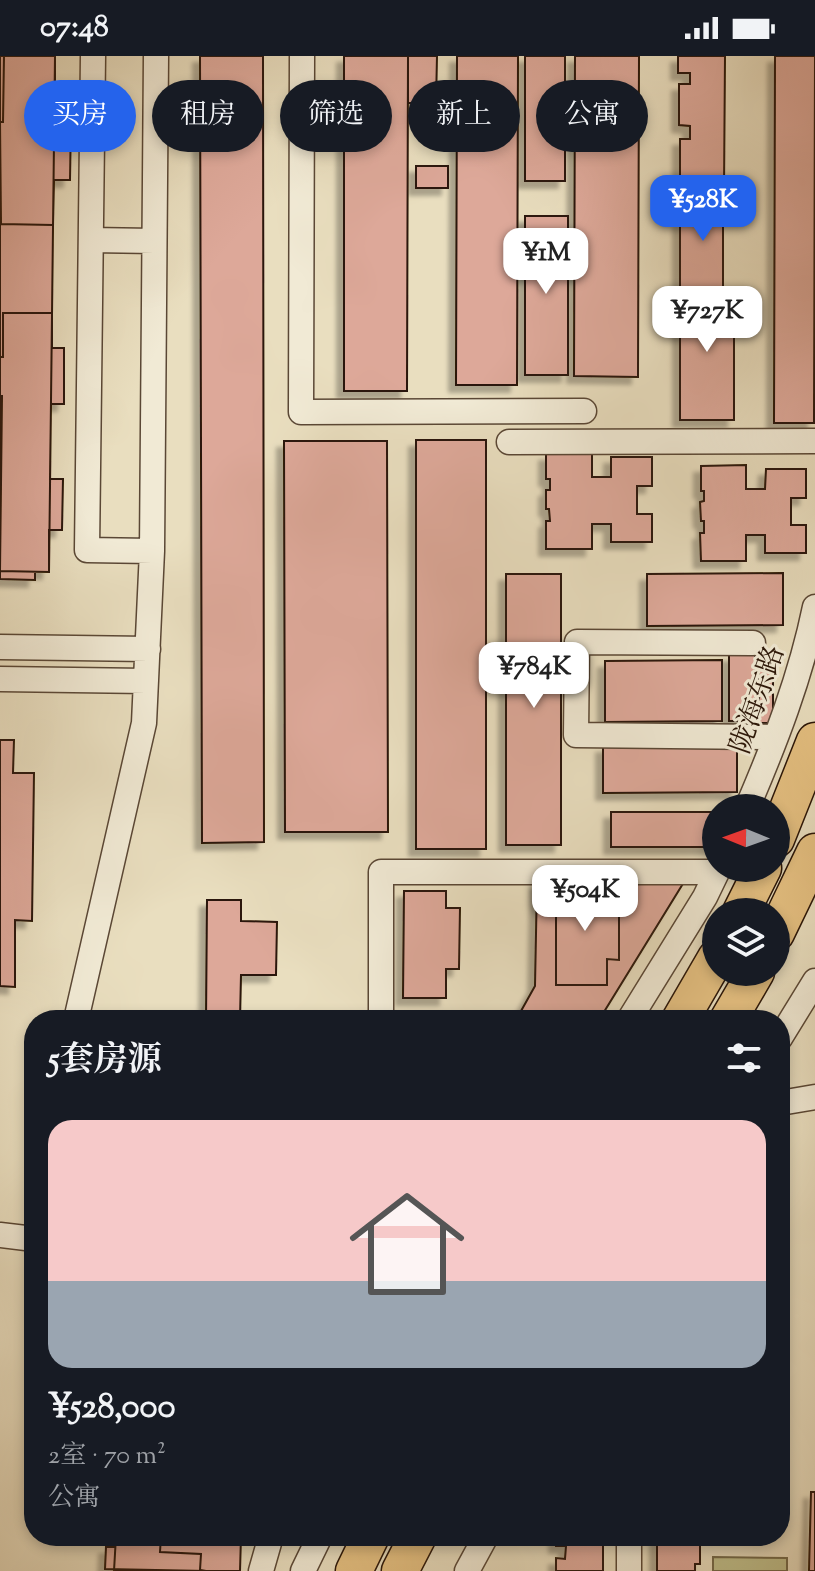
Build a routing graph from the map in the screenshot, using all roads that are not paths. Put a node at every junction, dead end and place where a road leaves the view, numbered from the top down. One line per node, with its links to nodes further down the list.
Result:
1 (93, 56): 4 (street)
2 (156, 56): 5 (street)
3 (302, 56): 6 (street)
4 (91, 240): 5 (street); 9 (street)
5 (154, 241): 9 (street)
6 (584, 411)
7 (815, 441): 8 (street)
8 (509, 442)
9 (152, 551): 13 (street)
10 (815, 607): 16 (street, 陇海东路)
11 (753, 643): 16 (street)
12 (0, 647): 13 (street)
13 (148, 649): 15 (street)
14 (0, 679): 15 (street)
15 (146, 681): 27 (street)
16 (776, 737): 18 (street, 陇海东路)
17 (815, 741): 19 (highway)
18 (753, 794)
19 (790, 804)
20 (815, 852): 23 (highway)
21 (702, 870): 28 (street)
22 (712, 882): 29 (street)
23 (790, 904)
24 (815, 981): 32 (street)
25 (702, 982): 30 (highway)
26 (748, 986): 31 (highway)
27 (78, 1010)
28 (381, 1010)
29 (635, 1010)
30 (686, 1010)
31 (734, 1010)
32 (790, 1022)
33 (815, 1097): 34 (street)
34 (790, 1101)
35 (24, 1234): 36 (street)
36 (0, 1235)
37 (268, 1546): 43 (street)
38 (315, 1546): 44 (street)
39 (366, 1546): 45 (highway)
40 (413, 1546): 46 (highway)
41 (481, 1546): 47 (street)
42 (629, 1546): 48 (street)
43 (261, 1571)
44 (303, 1571)
45 (354, 1571)
46 (400, 1571)
47 (467, 1571)
48 (629, 1571)

